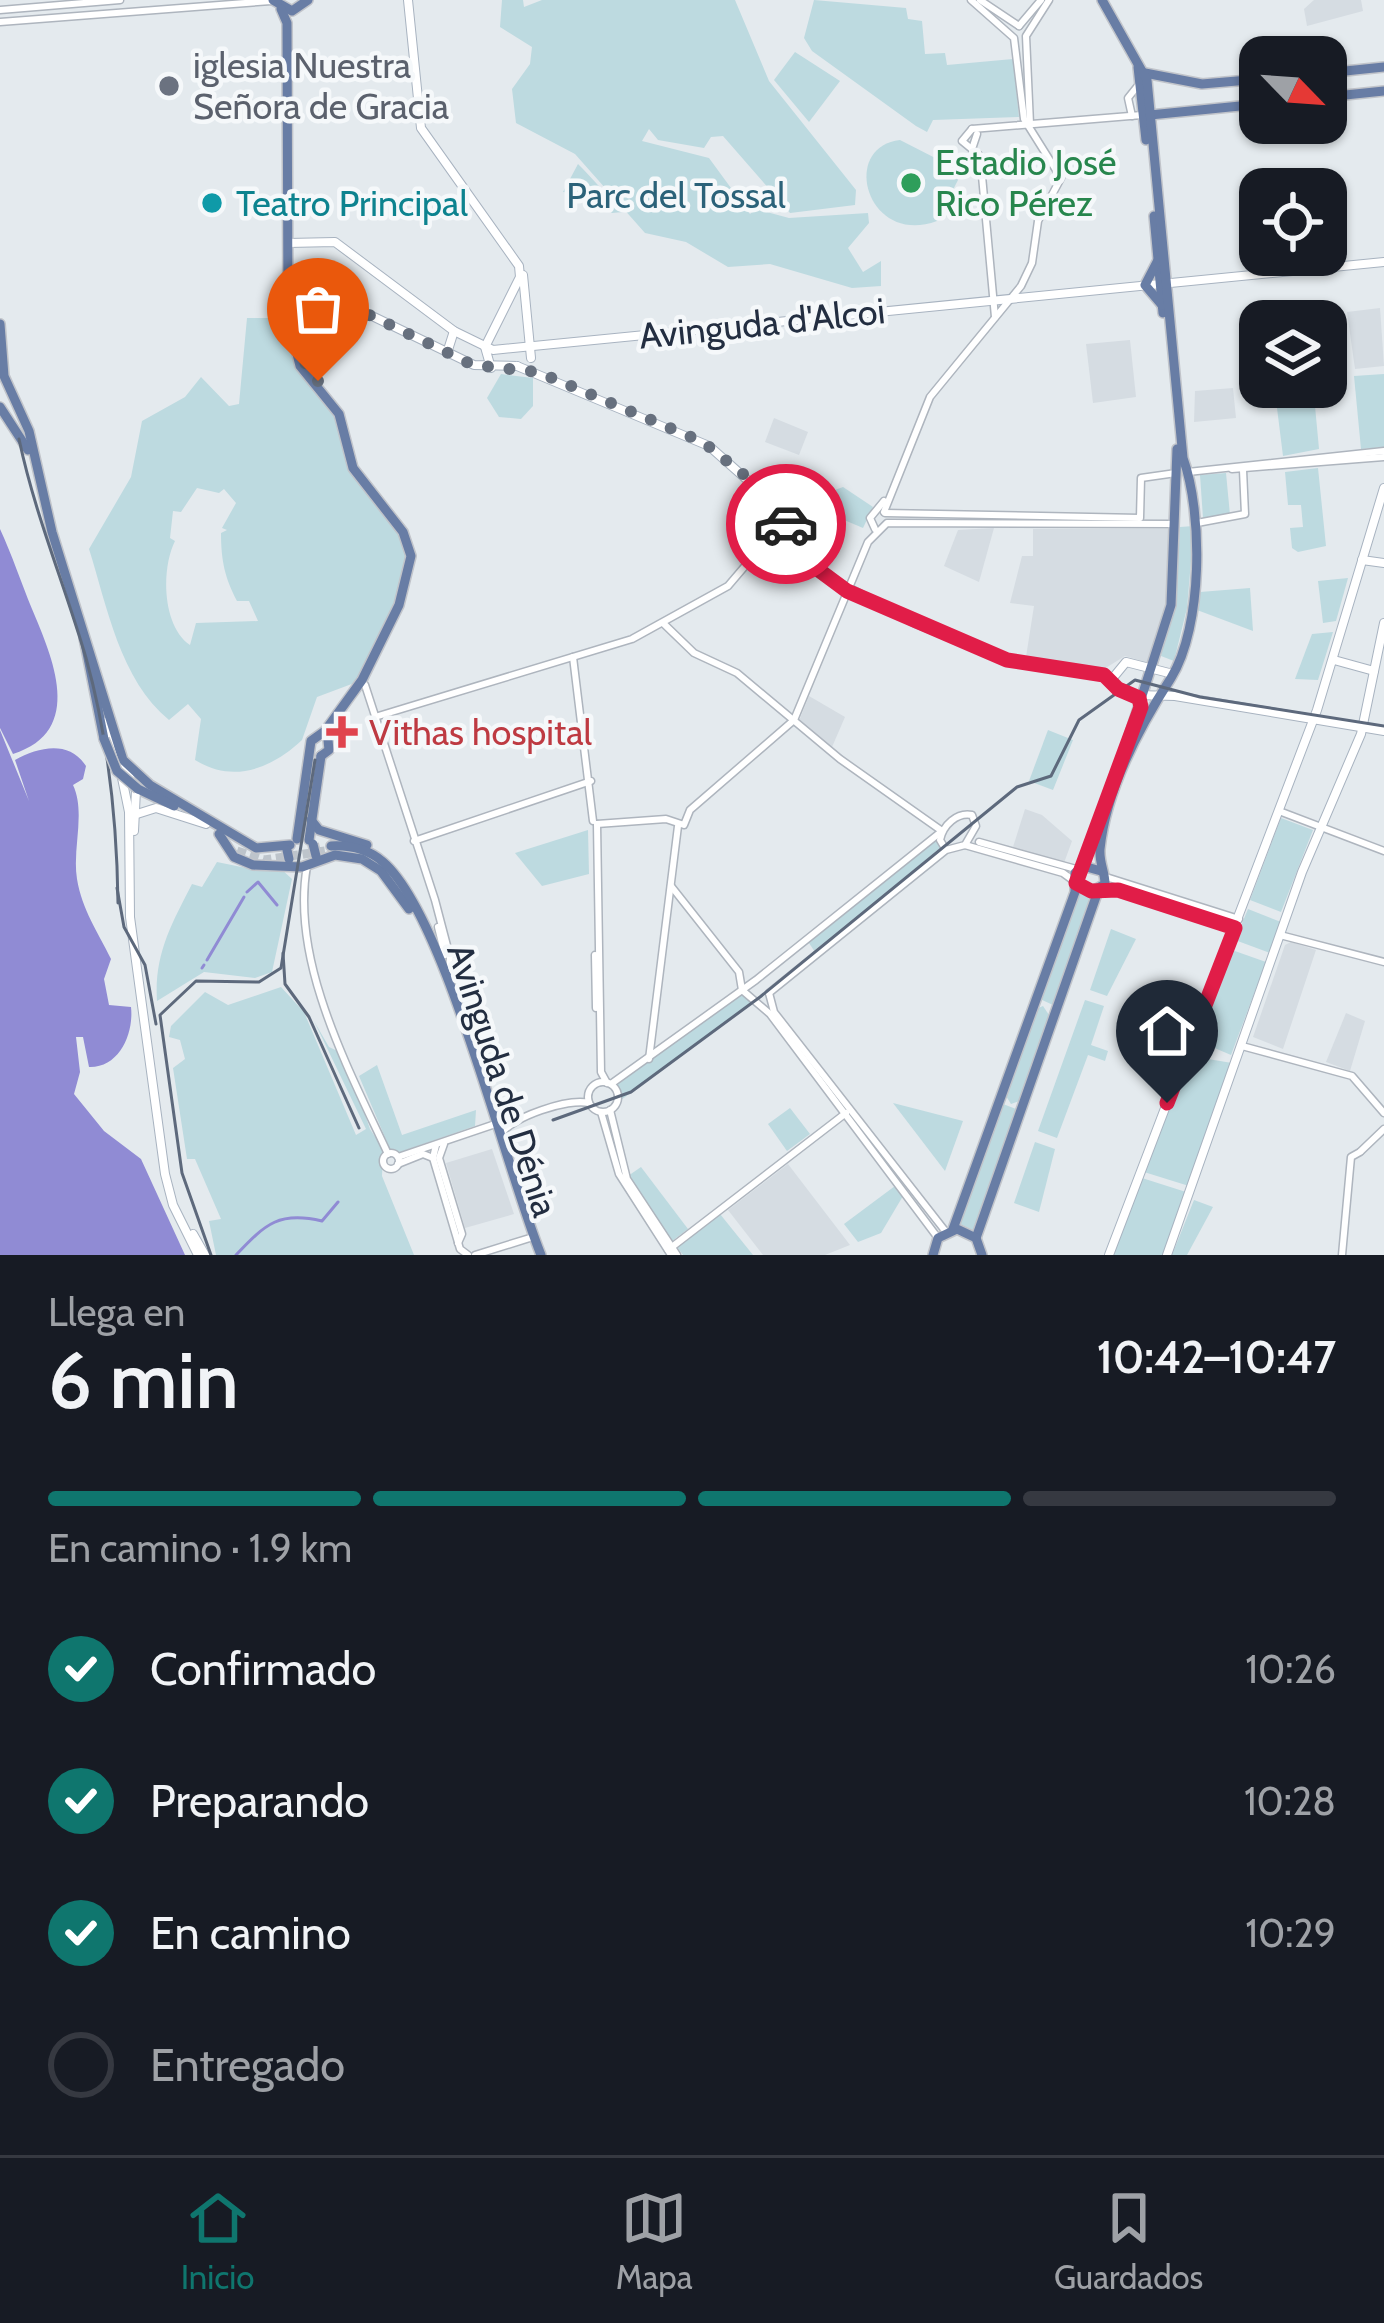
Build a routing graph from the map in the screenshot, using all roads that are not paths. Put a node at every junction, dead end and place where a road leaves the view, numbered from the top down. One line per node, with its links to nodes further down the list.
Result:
1 (107, 0): 2 (street); 10 (street); 15 (street)
2 (120, 0)
3 (136, 0): 13 (street)
4 (308, 0): 14 (main road)
5 (410, 0): 37 (main road)
6 (971, 0): 20 (street)
7 (980, 0): 17 (street)
8 (1045, 0): 16 (street); 21 (street)
9 (1099, 0): 24 (main road)
10 (98, 2): 12 (street); 15 (street)
11 (276, 3): 13 (street); 14 (main road); 39 (main road)
12 (0, 10)
13 (138, 10): 15 (street)
14 (297, 10): 39 (main road)
15 (103, 13): 18 (street)
16 (1027, 17): 17 (street); 19 (street)
17 (1009, 21): 19 (street)
18 (0, 22)
19 (1019, 26): 20 (street); 21 (street)
20 (1013, 36): 21 (street); 30 (street)
21 (1026, 36): 33 (street)
22 (1384, 67): 23 (main road)
23 (1347, 71)
24 (1144, 78): 25 (main road); 28 (street); 31 (main road)
25 (1239, 81)
26 (1384, 92): 27 (main road)
27 (1347, 95)
28 (1129, 105): 31 (street); 32 (street)
29 (1239, 106): 31 (main road)
30 (1023, 113): 33 (street); 34 (street)
31 (1142, 115): 32 (street); 38 (main road); 38 (main road)
32 (1114, 118): 33 (street)
33 (1030, 124): 34 (street); 45 (street)
34 (1016, 126): 35 (street)
35 (975, 132): 36 (street); 36 (street)
36 (972, 149): 46 (street)
37 (452, 170): 52 (main road); 54 (main road)
38 (1158, 231): 40 (main road); 43 (main road)
39 (291, 243): 42 (main road); 51 (main road)
40 (1158, 260): 43 (main road); 44 (main road)
41 (1384, 264): 43 (main road, Avinguda d'Alcoi)
42 (291, 277): 53 (main road); 74 (main road)
43 (1164, 285): 44 (main road, Avinguda d'Alcoi); 47 (main road); 65 (main road)
44 (1145, 286): 45 (main road, Avinguda d'Alcoi); 47 (main road)
45 (1013, 297): 46 (main road, Avinguda d'Alcoi); 48 (street)
46 (994, 303): 48 (street); 49 (street); 54 (main road, Avinguda d'Alcoi)
47 (1162, 305): 65 (main road)
48 (1004, 308): 49 (street)
49 (994, 320): 67 (street)
50 (0, 324): 58 (main road)
51 (454, 331): 52 (main road); 53 (main road)
52 (486, 349): 54 (main road, Avinguda d'Alcoi); 55 (main road); 57 (main road)
53 (446, 351): 55 (main road)
54 (528, 353): 56 (main road)
55 (473, 365): 57 (main road)
56 (517, 366): 57 (main road); 73 (main road)
57 (491, 368)
58 (2, 369): 60 (main road)
59 (0, 406): 61 (main road)
60 (23, 411): 61 (main road); 77 (main road)
61 (7, 418): 77 (main road)
62 (1384, 454): 63 (street); 64 (street)
63 (1211, 468): 64 (street); 65 (street)
64 (1243, 470): 69 (street)
65 (1182, 472): 68 (street); 69 (main road); 71 (main road)
66 (1384, 488): 75 (main road)
67 (882, 511): 68 (street); 72 (street); 72 (street)
68 (1142, 515): 70 (street)
69 (1197, 523): 71 (main road); 86 (main road)
70 (1151, 524): 71 (street); 72 (street)
71 (1178, 524): 84 (main road)
72 (879, 528): 78 (street)
73 (791, 531): 78 (main road); 80 (street)
74 (411, 547): 88 (main road); 95 (main road)
75 (1362, 560): 76 (main road); 83 (main road)
76 (1384, 563)
77 (61, 569): 81 (main road); 96 (main road)
78 (847, 591): 87 (main road); 92 (street)
79 (1384, 623): 85 (main road)
80 (664, 624): 82 (street); 92 (street)
81 (84, 639): 96 (main road); 99 (main road)
82 (573, 657): 90 (street); 98 (street)
83 (1333, 659): 85 (main road); 91 (main road)
84 (1154, 670): 86 (main road); 87 (main road); 89 (main road)
85 (1374, 671): 93 (main road)
86 (1173, 674): 89 (main road)
87 (1112, 679): 89 (main road)
88 (365, 685): 90 (street); 95 (main road)
89 (1145, 698): 91 (main road); 116 (main road); 117 (main road)
90 (375, 717): 108 (street)
91 (1314, 718): 93 (main road); 100 (main road)
92 (794, 720): 104 (street); 107 (street)
93 (1363, 728): 94 (main road); 105 (main road)
94 (1384, 730)
95 (323, 738): 97 (main road); 97 (main road)
96 (110, 740): 99 (main road, bridge); 106 (main road, Avinguda de Dénia)
97 (316, 754): 102 (main road); 115 (main road)
98 (591, 781): 103 (street); 108 (street)
99 (133, 791): 101 (main road); 106 (main road, Avinguda de Dénia); 159 (main road)
100 (1279, 812): 105 (street); 123 (main road)
101 (134, 820): 106 (main road, Avinguda de Dénia); 159 (main road)
102 (311, 820): 110 (main road, Avinguda de Dénia); 115 (main road)
103 (594, 825): 104 (street); 136 (street); 137 (street)
104 (678, 826): 119 (street)
105 (1321, 827): 114 (street); 124 (main road)
106 (213, 828): 112 (main road, Avinguda de Dénia); 115 (main road, Avinguda de Dénia); 115 (main road, Avinguda de Dénia)
107 (942, 831): 109 (street); 113 (street); 127 (street)
108 (415, 837): 121 (street)
109 (968, 841): 113 (street); 116 (street); 118 (street)
110 (365, 844): 115 (main road, Avinguda de Dénia); 122 (main road, Avinguda de Dénia)
111 (331, 848): 122 (main road, Avinguda de Dénia)
112 (238, 849)
113 (946, 850): 130 (street)
114 (1384, 851)
115 (302, 856): 122 (main road, Avinguda de Dénia); 149 (street)
116 (1081, 868): 117 (main road); 118 (main road)
117 (1103, 874): 120 (main road); 123 (street)
118 (1076, 883): 120 (main road); 131 (main road)
119 (671, 886): 129 (street); 135 (street)
120 (1099, 891): 123 (street); 133 (main road)
121 (432, 895): 125 (street); 128 (street)
122 (420, 919): 125 (main road, Avinguda de Dénia); 145 (main road, Avinguda de Dénia)
123 (1237, 924): 162 (main road)
124 (1280, 935): 126 (street); 134 (main road)
125 (440, 962): 128 (main road, Avinguda de Dénia)
126 (1384, 962)
127 (756, 980): 129 (street); 130 (street)
128 (448, 986): 140 (main road, Avinguda de Dénia)
129 (742, 990): 132 (street); 135 (street)
130 (770, 993): 132 (street)
131 (1035, 1005): 133 (main road); 138 (main road)
132 (762, 1006): 143 (street); 153 (street)
133 (1054, 1010): 141 (main road)
134 (1243, 1042): 144 (street); 163 (main road)
135 (649, 1058): 137 (street)
136 (597, 1083): 137 (street); 139 (street)
137 (609, 1083): 142 (street)
138 (1002, 1098): 141 (main road); 153 (main road)
139 (589, 1103): 142 (street); 150 (street)
140 (487, 1104): 145 (main road, Avinguda de Dénia); 145 (street, Avinguda de Dénia)
141 (1020, 1106): 154 (main road)
142 (606, 1111): 157 (street)
143 (846, 1113): 153 (street); 157 (street)
144 (1384, 1113)
145 (492, 1125): 147 (street); 150 (main road, Avinguda de Dénia); 156 (main road, Avinguda de Dénia)
146 (1383, 1130): 164 (street)
147 (446, 1141): 148 (street); 155 (street)
148 (436, 1144): 151 (street); 152 (street)
149 (388, 1154): 152 (street); 152 (street)
150 (506, 1157): 156 (main road, Avinguda de Dénia)
151 (433, 1158): 152 (street); 155 (street)
152 (398, 1161)
153 (946, 1233): 154 (main road); 158 (main road)
154 (976, 1238): 161 (main road)
155 (459, 1246): 160 (street)
156 (536, 1248): 160 (street)
157 (672, 1251)
158 (931, 1254)
159 (202, 1255)
160 (471, 1255)
161 (982, 1255)
162 (1109, 1255)
163 (1167, 1255)
164 (1342, 1255)

